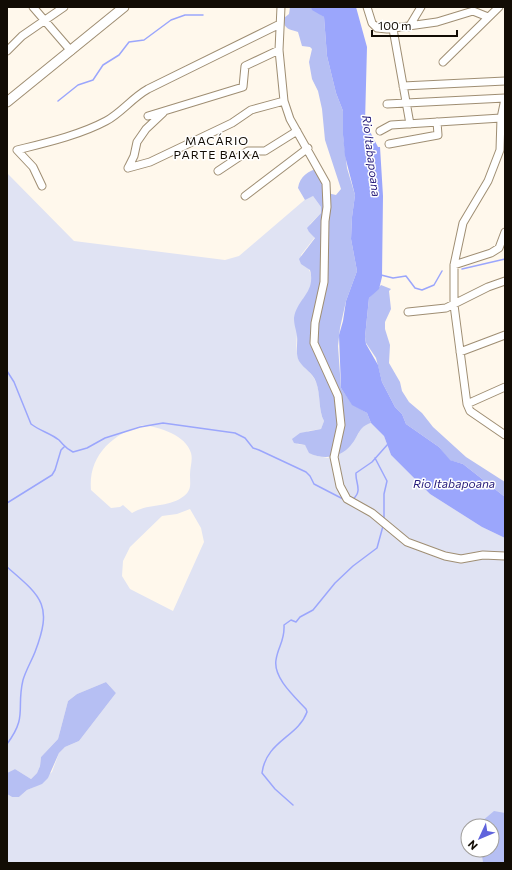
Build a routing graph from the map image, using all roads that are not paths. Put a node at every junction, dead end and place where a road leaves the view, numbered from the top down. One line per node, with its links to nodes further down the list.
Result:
1 (33, 7): 9 (street)
2 (64, 7): 9 (street)
3 (124, 7): 15 (main road)
4 (281, 7): 10 (street)
5 (421, 7): 11 (street)
6 (499, 7): 8 (street)
7 (368, 8): 12 (street)
8 (488, 17): 11 (street); 16 (street)
9 (46, 21): 13 (street); 15 (street)
10 (280, 24): 14 (street); 34 (street)
11 (409, 27): 12 (street)
12 (393, 29): 18 (street)
13 (7, 50)
14 (279, 50): 20 (street); 24 (street)
15 (71, 51): 21 (main road)
16 (443, 62)
17 (505, 81): 18 (street)
18 (403, 86): 22 (street)
19 (505, 99): 22 (street); 26 (street)
20 (284, 101): 24 (street); 29 (street)
21 (7, 102)
22 (406, 103): 23 (street); 28 (street)
23 (387, 104)
24 (163, 112): 25 (street)
25 (148, 116)
26 (501, 118): 27 (street); 37 (street)
27 (437, 122): 28 (street); 31 (street)
28 (410, 124): 30 (street)
29 (297, 131): 32 (street); 33 (street)
30 (380, 131)
31 (389, 144)
32 (308, 148): 35 (street); 46 (street)
33 (218, 170)
34 (42, 186)
35 (245, 196)
36 (505, 232): 37 (street)
37 (454, 265): 39 (street)
38 (505, 281): 39 (street)
39 (454, 305): 40 (street); 42 (street)
40 (408, 312)
41 (505, 335): 42 (street)
42 (460, 352): 44 (street)
43 (505, 387): 44 (street)
44 (467, 404): 45 (street)
45 (505, 435)
46 (505, 556)

